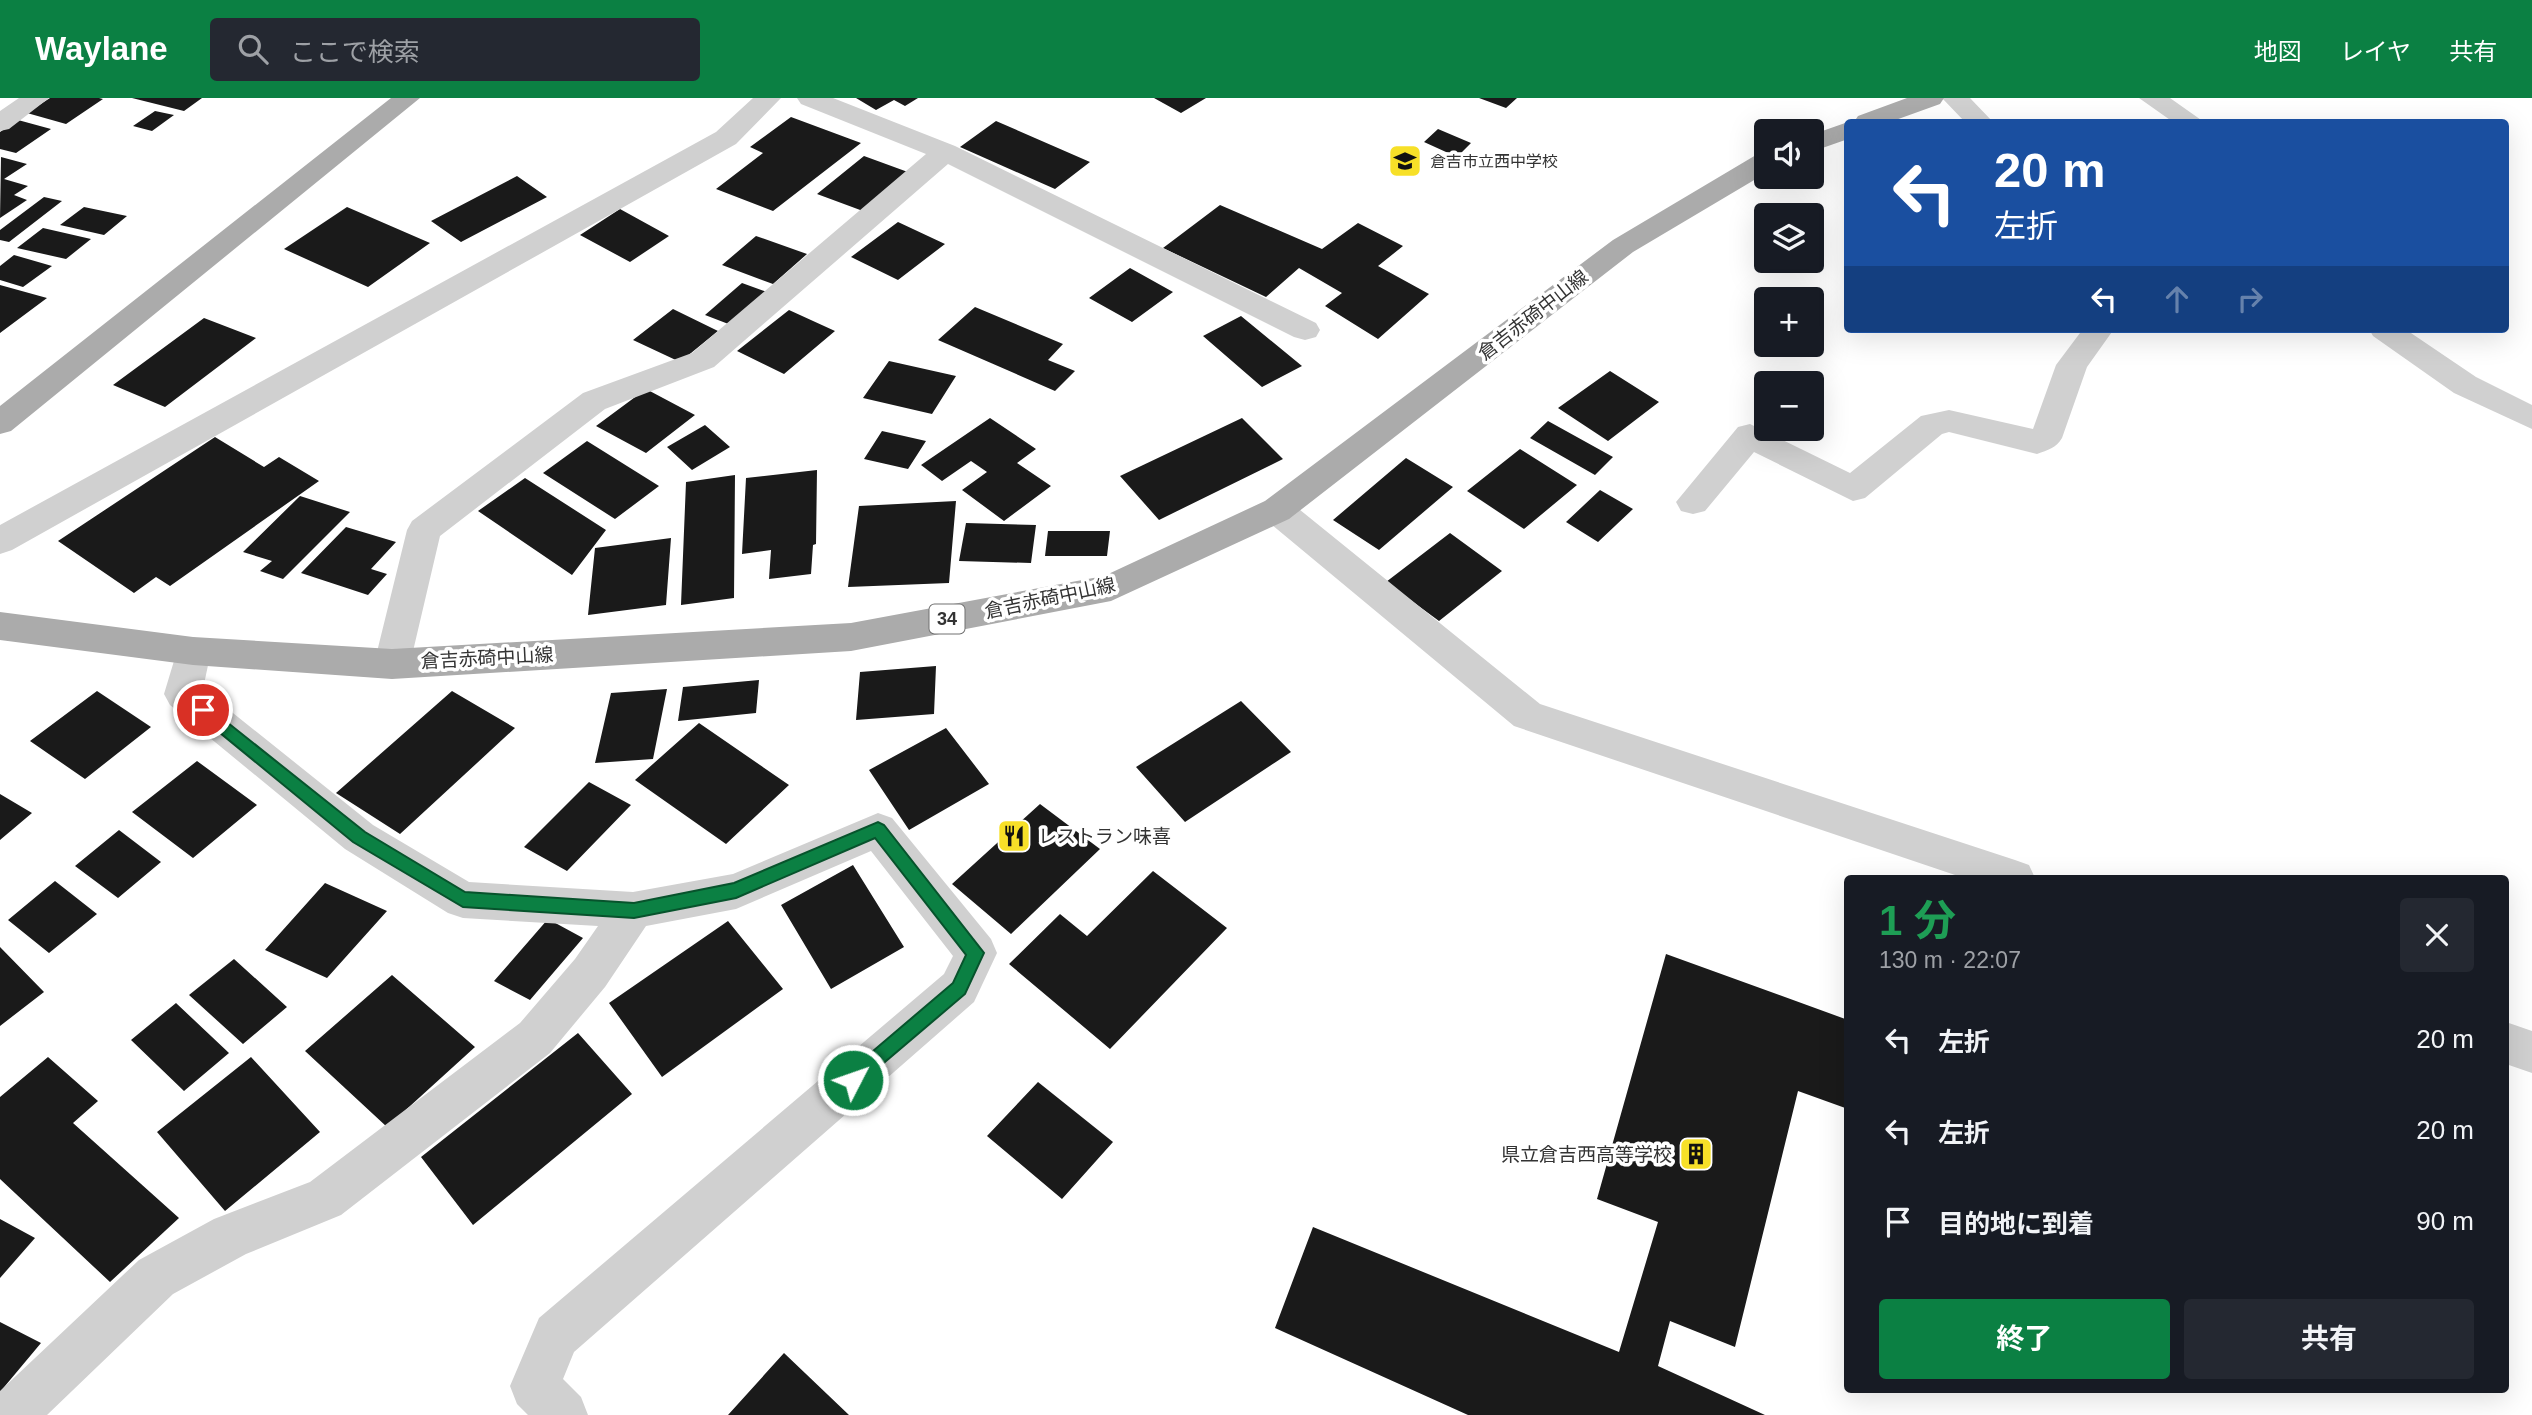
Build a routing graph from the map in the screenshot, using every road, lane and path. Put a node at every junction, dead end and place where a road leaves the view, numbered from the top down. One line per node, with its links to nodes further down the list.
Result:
1 (407, 98): 18 (main road)
2 (768, 98): 21 (street)
3 (810, 98): 12 (street)
4 (1931, 98): 7 (main road)
5 (1955, 98): 8 (street)
6 (2152, 98): 9 (street)
7 (1875, 119)
8 (1977, 119)
9 (2186, 119)
10 (1844, 132): 11 (main road)
11 (1824, 139)
12 (945, 152): 14 (street); 24 (street)
13 (1754, 168): 20 (main road, 倉吉赤碕中山線 / 34)
14 (1305, 330)
15 (2096, 333): 19 (street)
16 (2390, 333): 17 (street)
17 (2532, 418)
18 (0, 423)
19 (1693, 502)
20 (1277, 510): 24 (main road, 倉吉赤碕中山線 / 34); 25 (street)
21 (0, 541)
22 (0, 626): 23 (main road, 倉吉赤碕中山線 / 34)
23 (193, 651): 24 (main road, 倉吉赤碕中山線 / 34); 26 (street)
24 (392, 664)
25 (2006, 875)
26 (634, 910): 29 (street); 30 (street)
27 (2509, 1044): 28 (street)
28 (2532, 1052)
29 (11, 1415)
30 (563, 1415)

